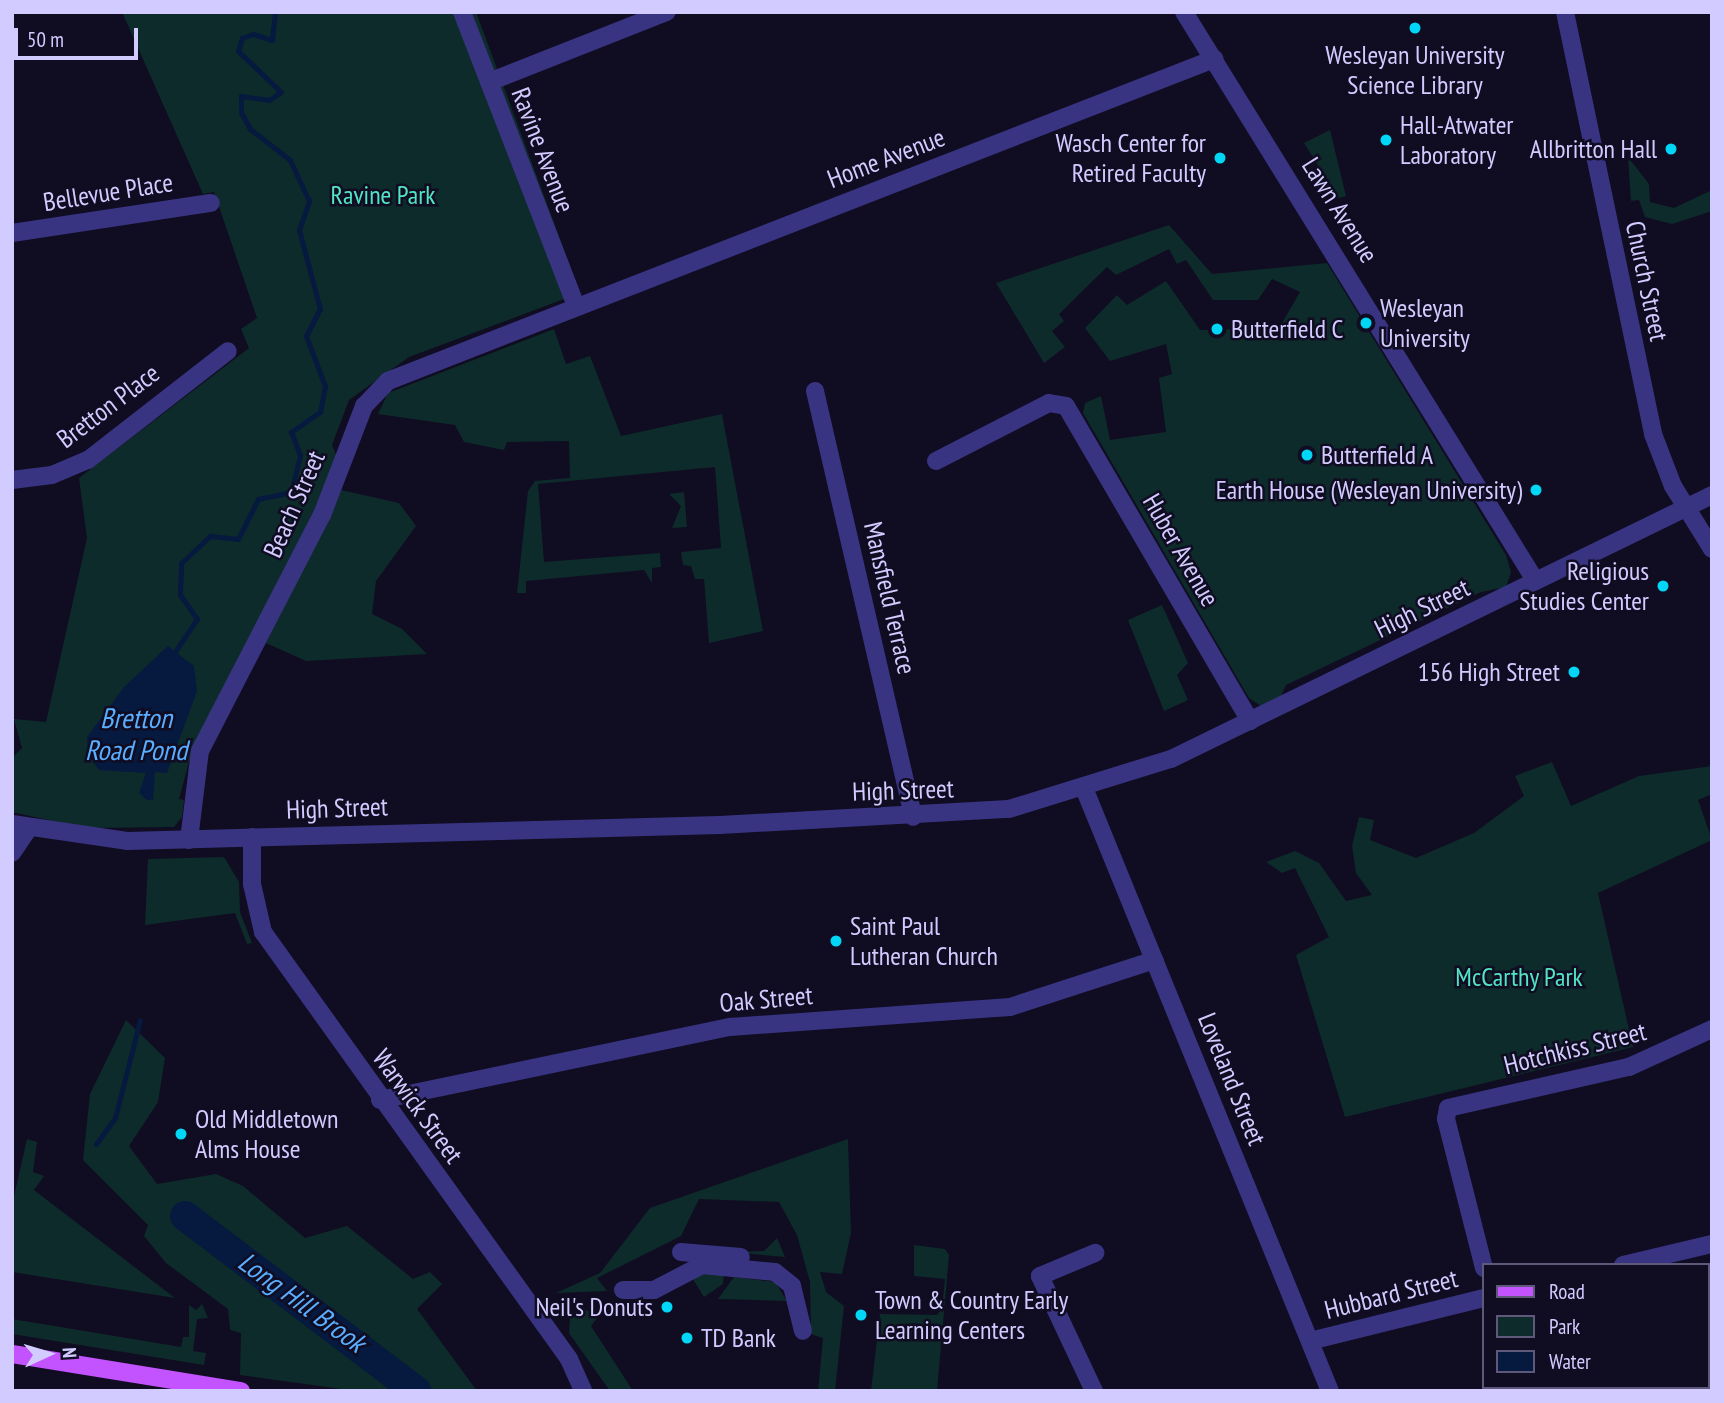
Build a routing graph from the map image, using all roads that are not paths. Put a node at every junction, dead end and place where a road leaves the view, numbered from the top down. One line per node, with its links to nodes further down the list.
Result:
1 (462, 12): 6 (street, Ravine Avenue)
2 (667, 12): 6 (street)
3 (1184, 12): 5 (street, Lawn Avenue)
4 (1565, 12): 15 (street, Church Street)
5 (1214, 60): 9 (street, Home Avenue); 17 (street, Lawn Avenue)
6 (489, 82): 9 (street, Ravine Avenue)
7 (211, 203): 8 (street, Bellevue Place)
8 (12, 233)
9 (576, 306): 23 (street, Beach Street)
10 (228, 351): 13 (street, Bretton Place)
11 (815, 391): 20 (street, Mansfield Terrace)
12 (936, 461): 18 (street, Huber Avenue)
13 (12, 480)
14 (1712, 495): 15 (street, High Street)
15 (1683, 505): 16 (street, Church Street); 17 (street, High Street)
16 (1712, 548)
17 (1535, 580): 18 (street, High Street)
18 (1250, 721): 19 (street, High Street)
19 (1084, 788): 20 (street, High Street); 25 (street, Loveland Street)
20 (913, 817): 22 (street, High Street)
21 (21, 826): 23 (street, High Street); 24 (street)
22 (252, 838): 23 (street, High Street); 27 (street, Warwick Street)
23 (189, 840)
24 (12, 853)
25 (1155, 960): 27 (street, Oak Street); 37 (street, Loveland Street)
26 (1712, 1029): 31 (street, Hotchkiss Street)
27 (380, 1100): 40 (street, Warwick Street)
28 (1712, 1244): 32 (street)
29 (681, 1252): 33 (street)
30 (1095, 1253): 41 (street)
31 (1483, 1263)
32 (1631, 1263)
33 (800, 1278)
34 (622, 1290): 36 (street)
35 (1482, 1298): 37 (street, Hubbard Street)
36 (803, 1331)
37 (1310, 1341): 42 (street, Loveland Street)
38 (12, 1354): 39 (main road)
39 (241, 1391)
40 (583, 1391)
41 (1094, 1391)
42 (1330, 1391)

